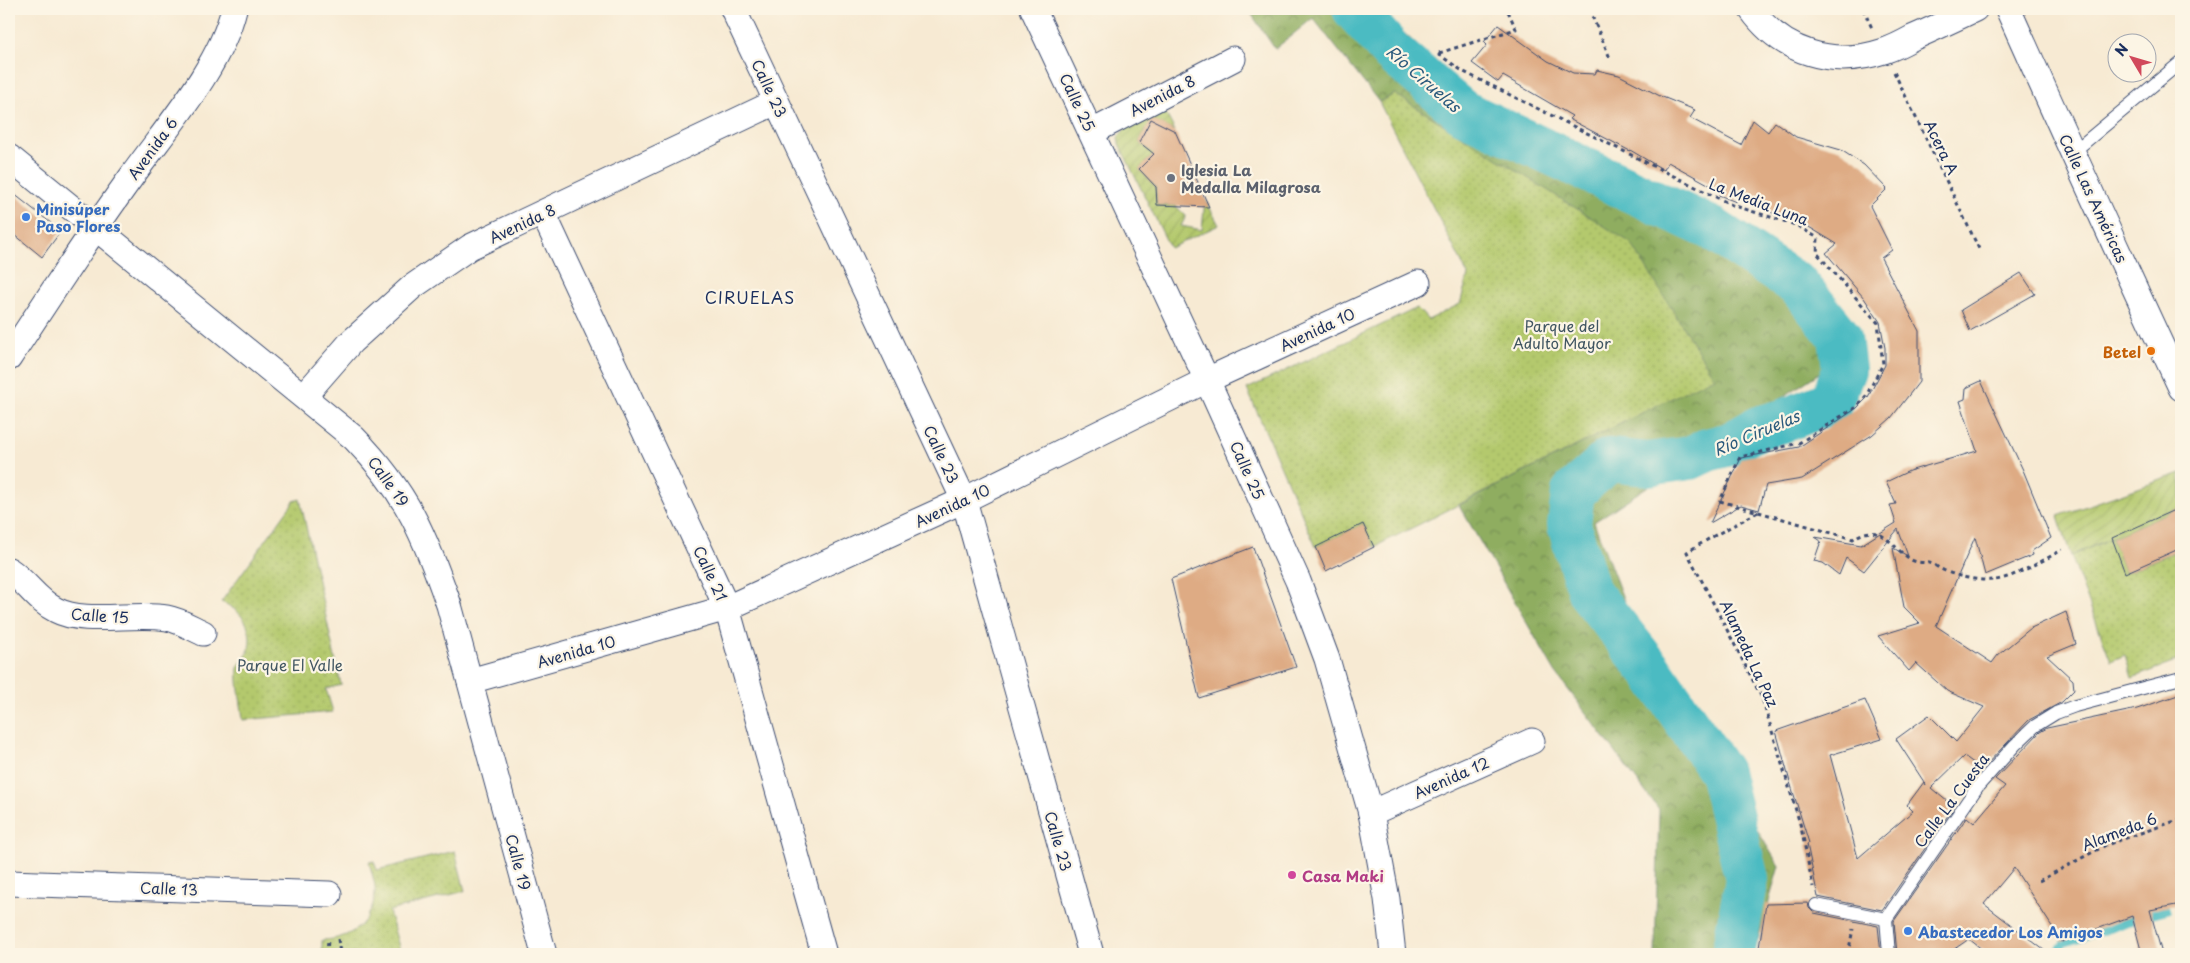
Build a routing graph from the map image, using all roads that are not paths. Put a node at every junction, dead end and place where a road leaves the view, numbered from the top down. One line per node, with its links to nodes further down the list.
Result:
1 (234, 9): 14 (street, Avenida 6)
2 (733, 9): 9 (street, Calle 23)
3 (1034, 9): 10 (street, Calle 25)
4 (1751, 9): 5 (street)
5 (1975, 9)
6 (2008, 9): 11 (street, Calle Las Américas)
7 (1233, 59): 10 (street, Avenida 8)
8 (2181, 62): 11 (lane)
9 (776, 102): 13 (street, Avenida 8); 20 (street, Calle 23)
10 (1092, 132): 17 (street, Calle 25)
11 (2072, 153): 18 (street, Calle Las Américas)
12 (9, 157): 14 (street, Calle 19)
13 (543, 213): 19 (street, Avenida 8); 22 (street, Calle 21)
14 (95, 227): 16 (street, Avenida 6); 19 (street, Calle 19)
15 (1418, 283): 17 (street, Avenida 10)
16 (9, 358)
17 (1207, 380): 20 (street, Avenida 10); 27 (street, Calle 25)
18 (2180, 380)
19 (304, 396): 25 (street, Calle 19)
20 (964, 500): 22 (street, Avenida 10); 34 (street, Calle 23)
21 (9, 570): 23 (street, Calle 15)
22 (727, 608): 25 (street, Avenida 10); 33 (street, Calle 21)
23 (203, 633)
24 (2181, 678): 31 (lane, Calle La Cuesta)
25 (470, 681): 32 (street, Calle 19)
26 (1532, 741): 27 (street, Avenida 12)
27 (1371, 813): 35 (street, Calle 25)
28 (9, 883): 29 (street, Calle 13)
29 (329, 894)
30 (1816, 905): 31 (lane)
31 (1886, 919): 36 (lane)
32 (544, 954)
33 (824, 954)
34 (1091, 954)
35 (1393, 954)
36 (1889, 954)

